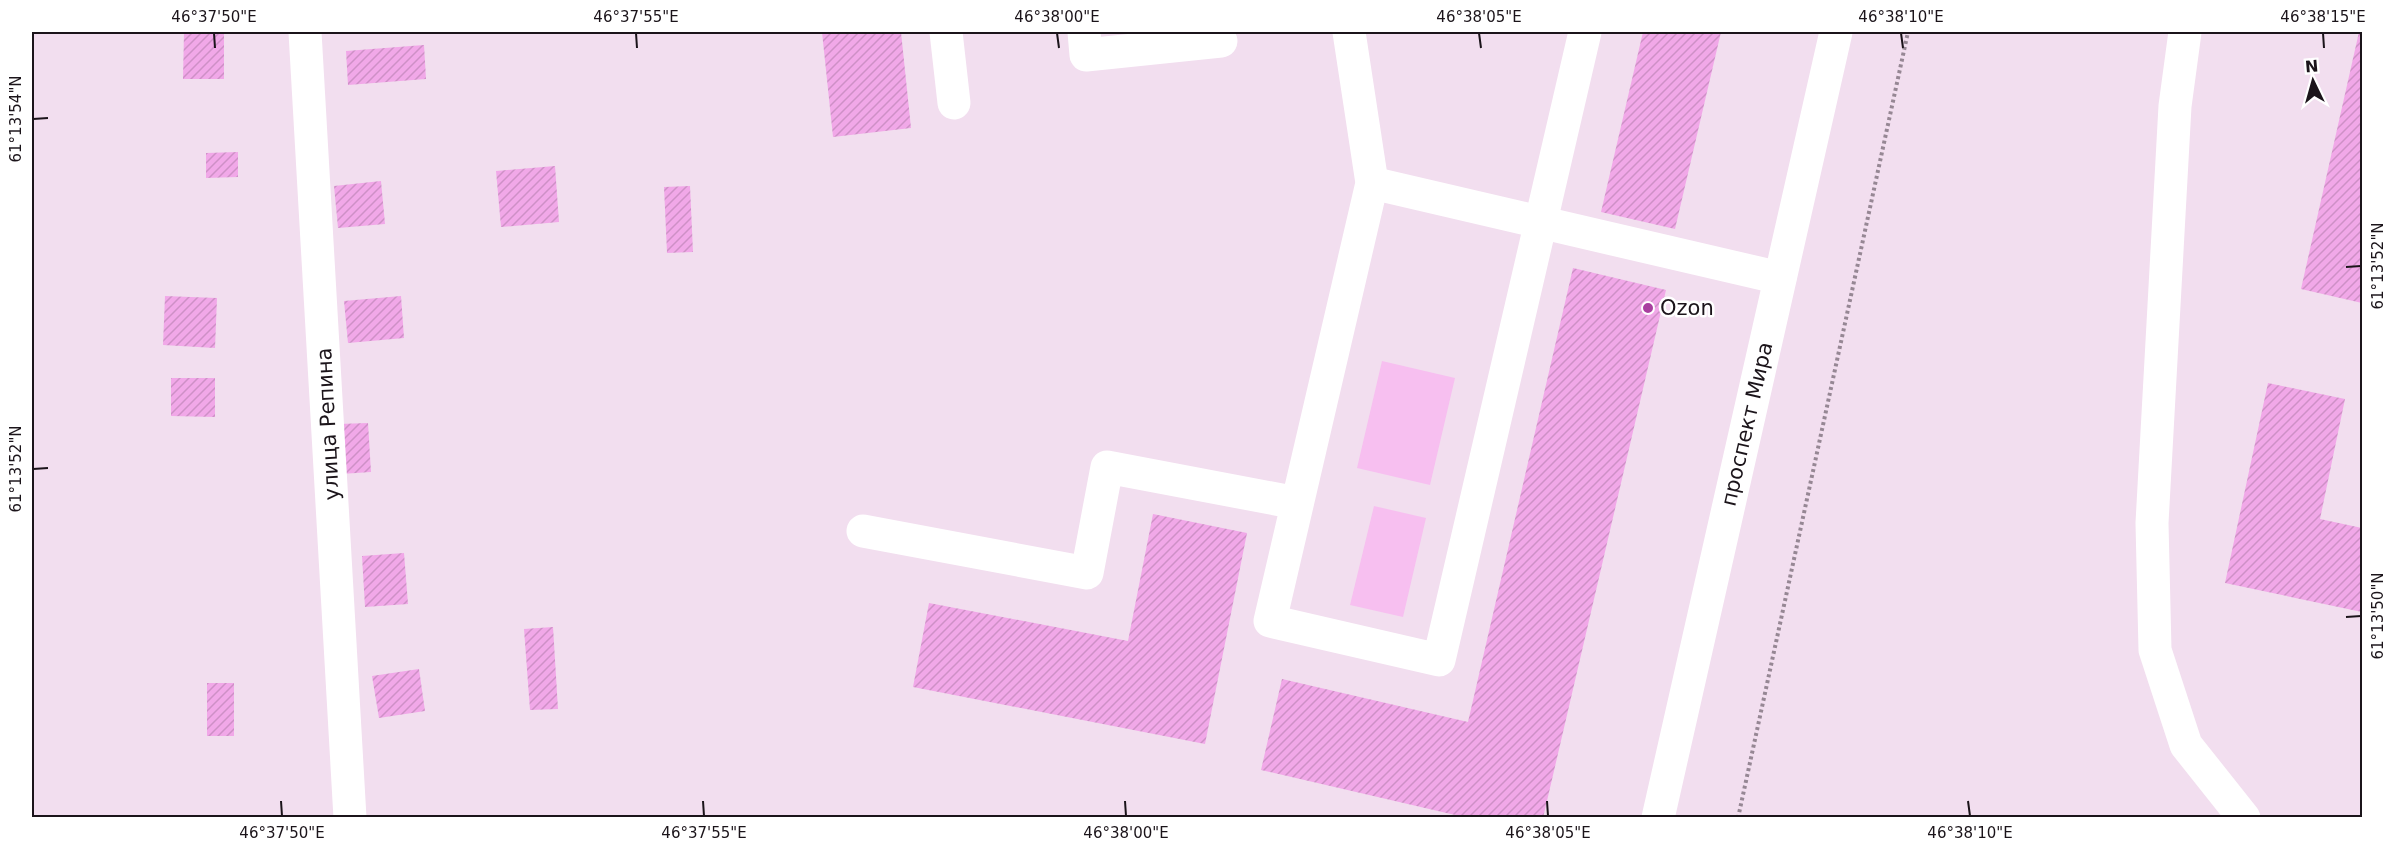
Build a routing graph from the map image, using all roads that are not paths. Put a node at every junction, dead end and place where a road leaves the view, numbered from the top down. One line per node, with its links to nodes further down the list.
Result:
1 (305, 32): 15 (street, улица Репина)
2 (946, 32): 9 (street)
3 (1084, 32): 8 (street)
4 (1349, 32): 10 (street)
5 (1585, 32): 11 (street)
6 (1836, 32): 12 (street, проспект Мира)
7 (2185, 32): 17 (street)
8 (1221, 41)
9 (954, 103)
10 (1372, 183): 11 (street); 13 (street)
11 (1540, 222): 12 (street); 13 (street)
12 (1780, 278): 16 (street, проспект Мира)
13 (1297, 503): 14 (street)
14 (863, 531)
15 (351, 818)
16 (1658, 818)
17 (2244, 818)

